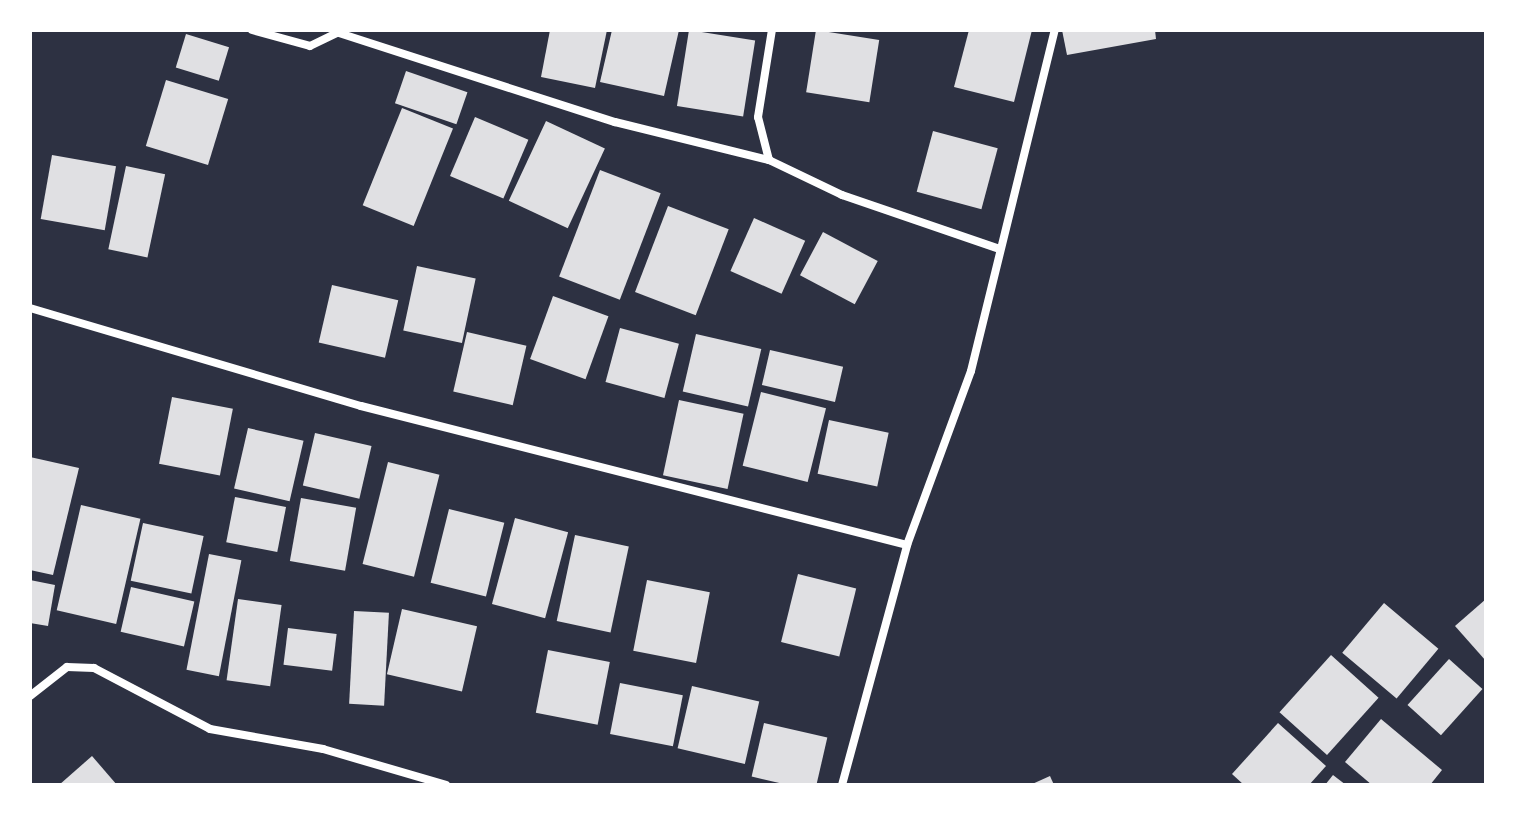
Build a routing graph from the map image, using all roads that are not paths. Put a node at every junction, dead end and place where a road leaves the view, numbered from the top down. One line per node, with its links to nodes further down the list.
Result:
1 (252, 30): 4 (street)
2 (772, 30): 5 (street)
3 (1055, 30): 6 (street)
4 (341, 31): 5 (street)
5 (769, 160): 6 (street)
6 (1000, 249): 8 (street)
7 (30, 308): 8 (street)
8 (907, 545): 11 (street)
9 (30, 696): 10 (street)
10 (446, 785)
11 (842, 785)

